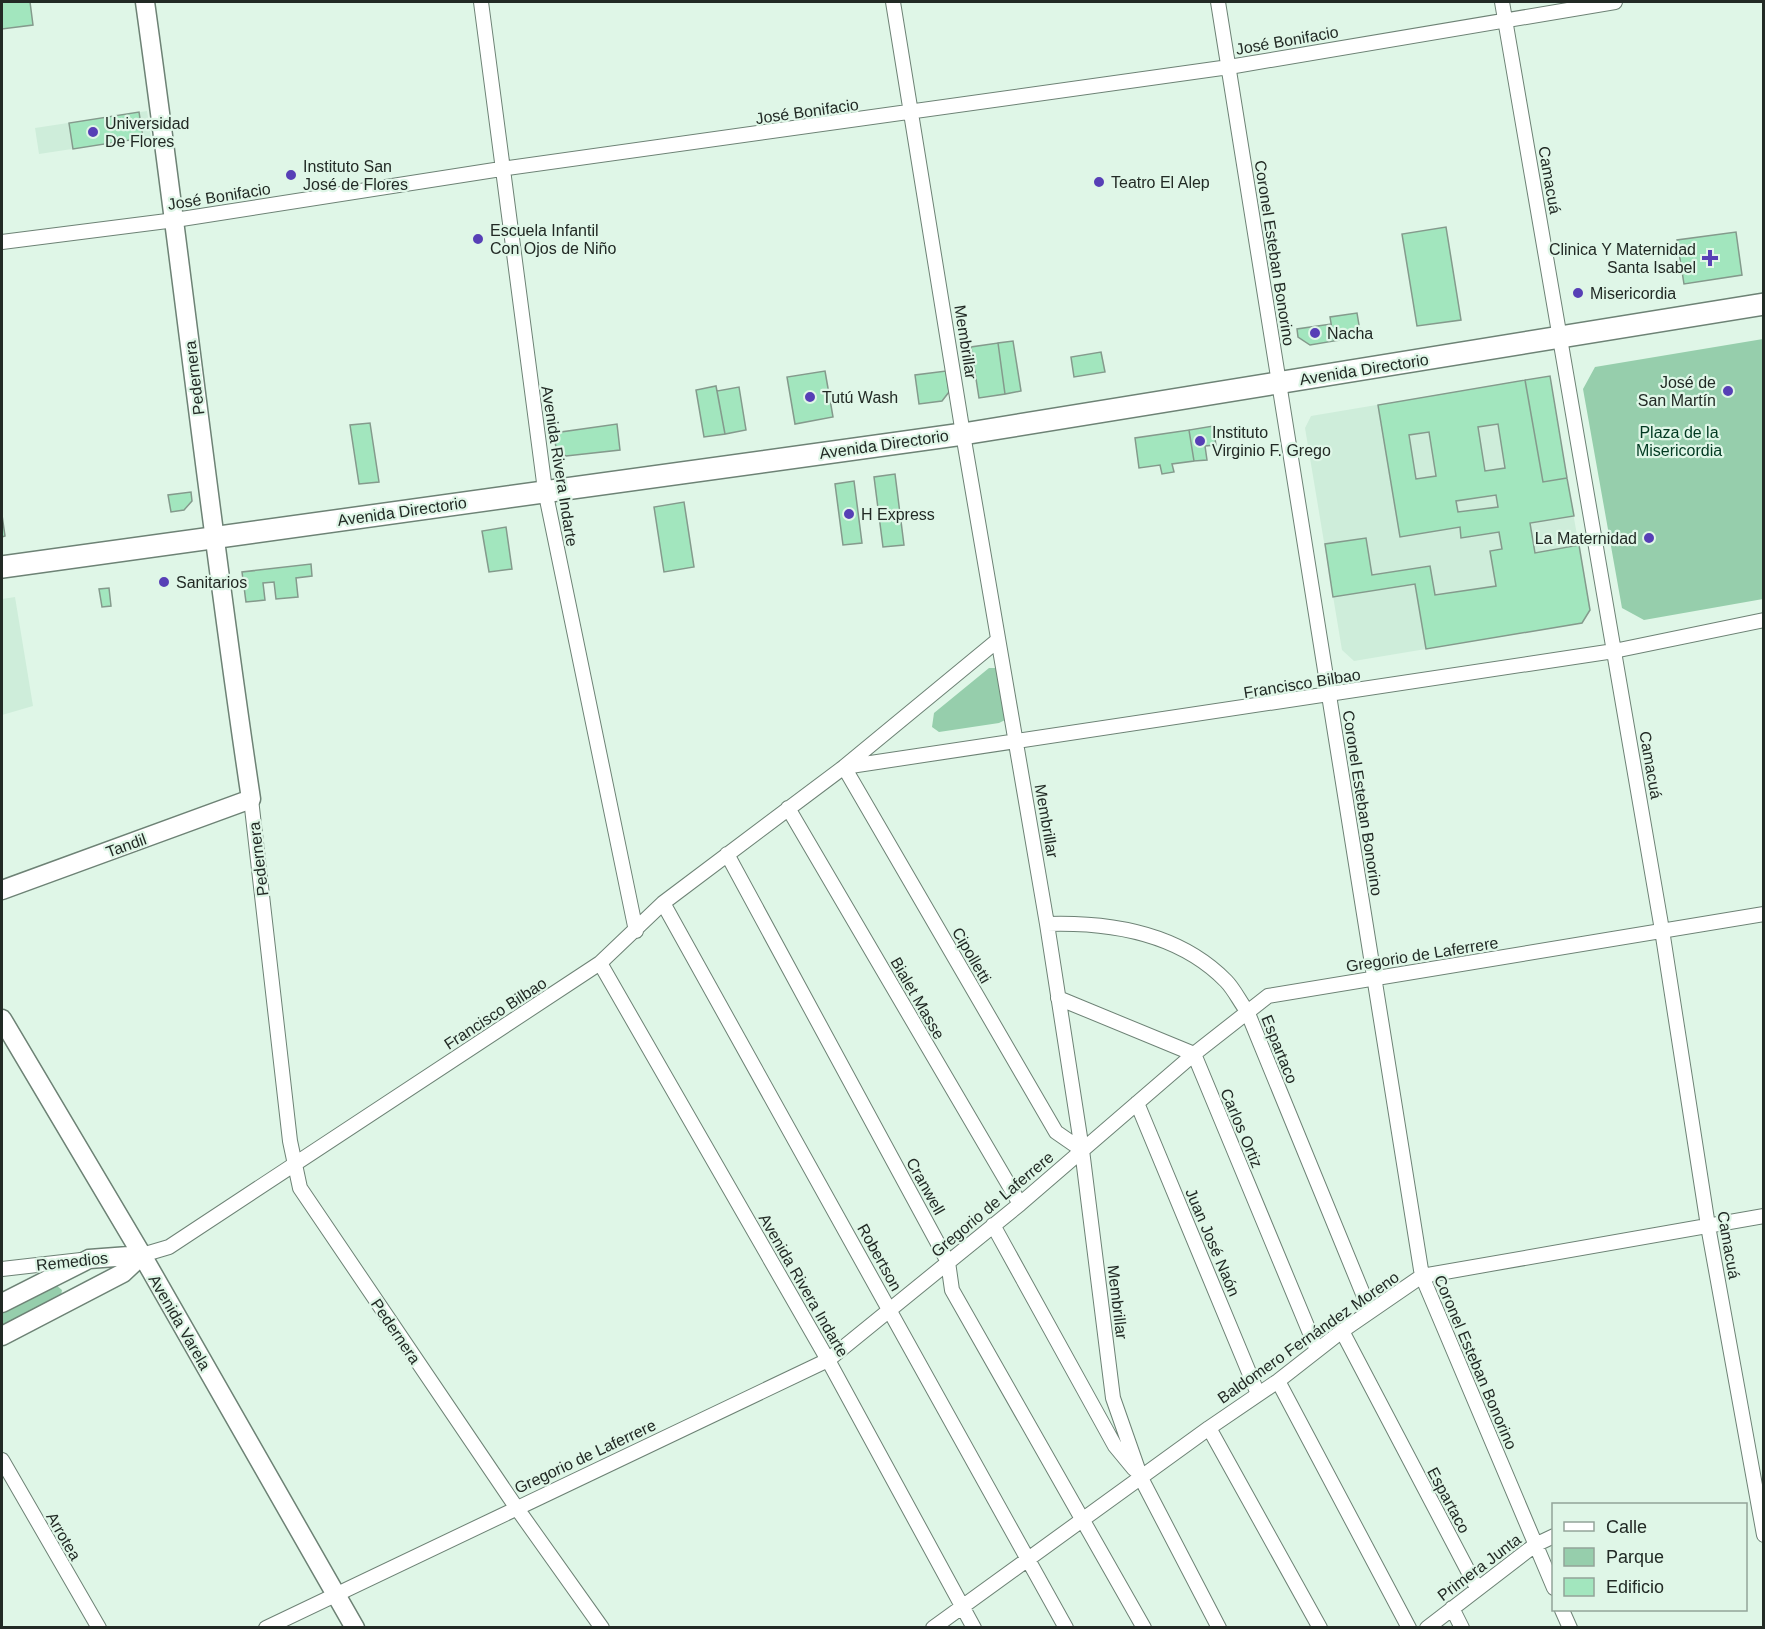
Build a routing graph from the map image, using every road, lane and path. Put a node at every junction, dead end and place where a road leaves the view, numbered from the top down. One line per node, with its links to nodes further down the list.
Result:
1 (146, 2): 11 (street, Pedernera)
2 (481, 2): 10 (street, Avenida Rivera Indarte)
3 (893, 2): 9 (street, Membrillar)
4 (1218, 2): 8 (street, Coronel Esteban Bonorino)
5 (1502, 2): 7 (street, Camacuá)
6 (1615, 2): 7 (street, José Bonifacio)
7 (1505, 20): 8 (street, José Bonifacio); 14 (street, Camacuá)
8 (1229, 67): 9 (street, José Bonifacio); 15 (street, Coronel Esteban Bonorino)
9 (913, 113): 10 (street, José Bonifacio); 16 (street, Membrillar)
10 (501, 169): 11 (street, José Bonifacio); 17 (street, Avenida Rivera Indarte)
11 (175, 220): 12 (street, José Bonifacio); 18 (street, Pedernera)
12 (2, 242)
13 (1764, 304): 14 (main road, Avenida Directorio)
14 (1560, 337): 15 (main road, Avenida Directorio); 22 (street, Camacuá)
15 (1278, 383): 16 (main road, Avenida Directorio); 23 (street, Coronel Esteban Bonorino)
16 (963, 434): 17 (main road, Avenida Directorio); 21 (street, Membrillar)
17 (545, 490): 18 (main road, Avenida Directorio); 34 (street, Avenida Rivera Indarte)
18 (213, 537): 19 (main road, Avenida Directorio); 26 (street, Pedernera)
19 (2, 567)
20 (1764, 620): 22 (street, Francisco Bilbao)
21 (998, 640): 24 (street, Membrillar); 25 (street, Francisco Bilbao)
22 (1614, 651): 23 (street, Francisco Bilbao); 33 (street, Camacuá)
23 (1330, 696): 24 (street, Francisco Bilbao); 36 (street, Coronel Esteban Bonorino)
24 (1017, 741): 25 (street, Francisco Bilbao); 32 (street, Membrillar)
25 (844, 767): 27 (street, Francisco Bilbao); 42 (street, Cipolletti)
26 (251, 799): 29 (street, Tandil); 43 (street, Pedernera)
27 (788, 808): 28 (street, Francisco Bilbao); 44 (street, Bialet Masse)
28 (727, 855): 30 (street, Francisco Bilbao); 50 (street, Cranwell)
29 (2, 890)
30 (663, 903): 34 (street, Francisco Bilbao); 54 (street, Robertson)
31 (1764, 914): 33 (street, Gregorio de Laferrere)
32 (1047, 924): 37 (street, Membrillar); 38 (street, Espartaco)
33 (1662, 930): 36 (street, Gregorio de Laferrere); 47 (street, Camacuá)
34 (636, 931): 35 (street, Francisco Bilbao)
35 (600, 963): 43 (street, Francisco Bilbao); 59 (street, Avenida Rivera Indarte)
36 (1375, 979): 38 (street, Gregorio de Laferrere); 52 (street, Coronel Esteban Bonorino)
37 (1058, 998): 40 (street); 42 (street, Membrillar)
38 (1247, 1011): 40 (street, Gregorio de Laferrere); 55 (street, Espartaco)
39 (2, 1019): 48 (street, Avenida Varela)
40 (1194, 1054): 41 (street, Gregorio de Laferrere); 58 (street, Carlos Ortiz)
41 (1137, 1103): 42 (street, Gregorio de Laferrere); 61 (street, Juan José Naón)
42 (1082, 1150): 44 (street, Gregorio de Laferrere); 64 (street, Membrillar)
43 (295, 1165): 48 (street, Francisco Bilbao); 66 (street, Pedernera)
44 (1020, 1204): 46 (street, Gregorio de Laferrere)
45 (1764, 1216): 47 (street, Baldomero Fernández Moreno)
46 (993, 1225): 50 (street, Gregorio de Laferrere); 64 (street)
47 (1708, 1226): 52 (street, Baldomero Fernández Moreno); 65 (street, Camacuá)
48 (142, 1255): 49 (street, Remedios); 57 (street); 74 (street, Avenida Varela)
49 (89, 1259): 51 (street, Remedios); 53 (street)
50 (948, 1262): 54 (street, Gregorio de Laferrere); 67 (street, Cranwell)
51 (2, 1269)
52 (1422, 1276): 55 (street, Baldomero Fernández Moreno); 70 (street, Coronel Esteban Bonorino)
53 (2, 1303)
54 (891, 1310): 59 (street, Gregorio de Laferrere); 71 (street, Robertson)
55 (1370, 1311): 56 (street, Baldomero Fernández Moreno)
56 (1342, 1331): 58 (street, Baldomero Fernández Moreno); 73 (street, Espartaco)
57 (2, 1336)
58 (1317, 1350): 60 (street, Baldomero Fernández Moreno)
59 (828, 1360): 66 (street, Gregorio de Laferrere); 75 (street, Avenida Rivera Indarte)
60 (1278, 1381): 61 (street, Baldomero Fernández Moreno); 88 (street)
61 (1258, 1394): 62 (street, Baldomero Fernández Moreno)
62 (1209, 1428): 64 (street, Baldomero Fernández Moreno); 87 (street)
63 (2, 1460): 78 (street, Arrotea)
64 (1141, 1478): 67 (street, Baldomero Fernández Moreno); 86 (street, Membrillar)
65 (1756, 1504): 68 (street, Camacuá)
66 (516, 1507): 74 (street, Gregorio de Laferrere); 81 (street, Pedernera)
67 (1084, 1521): 71 (street, Baldomero Fernández Moreno); 85 (street, Cranwell)
68 (1764, 1535)
69 (1552, 1537): 70 (street, Primera Junta)
70 (1535, 1545): 72 (street, Coronel Esteban Bonorino); 73 (street, Primera Junta)
71 (1027, 1559): 75 (street, Baldomero Fernández Moreno); 84 (street, Robertson)
72 (1552, 1583)
73 (1477, 1588): 76 (street, Primera Junta)
74 (335, 1593): 79 (street, Gregorio de Laferrere); 80 (street, Avenida Varela)
75 (961, 1606): 82 (street, Baldomero Fernández Moreno); 83 (street, Avenida Rivera Indarte)
76 (1452, 1608): 89 (street, Primera Junta); 90 (street)
77 (1563, 1611): 91 (street)
78 (99, 1628)
79 (266, 1628)
80 (355, 1628)
81 (602, 1628)
82 (933, 1628)
83 (974, 1628)
84 (1066, 1628)
85 (1144, 1628)
86 (1219, 1628)
87 (1320, 1628)
88 (1409, 1628)
89 (1427, 1628)
90 (1462, 1628)
91 (1570, 1628)

